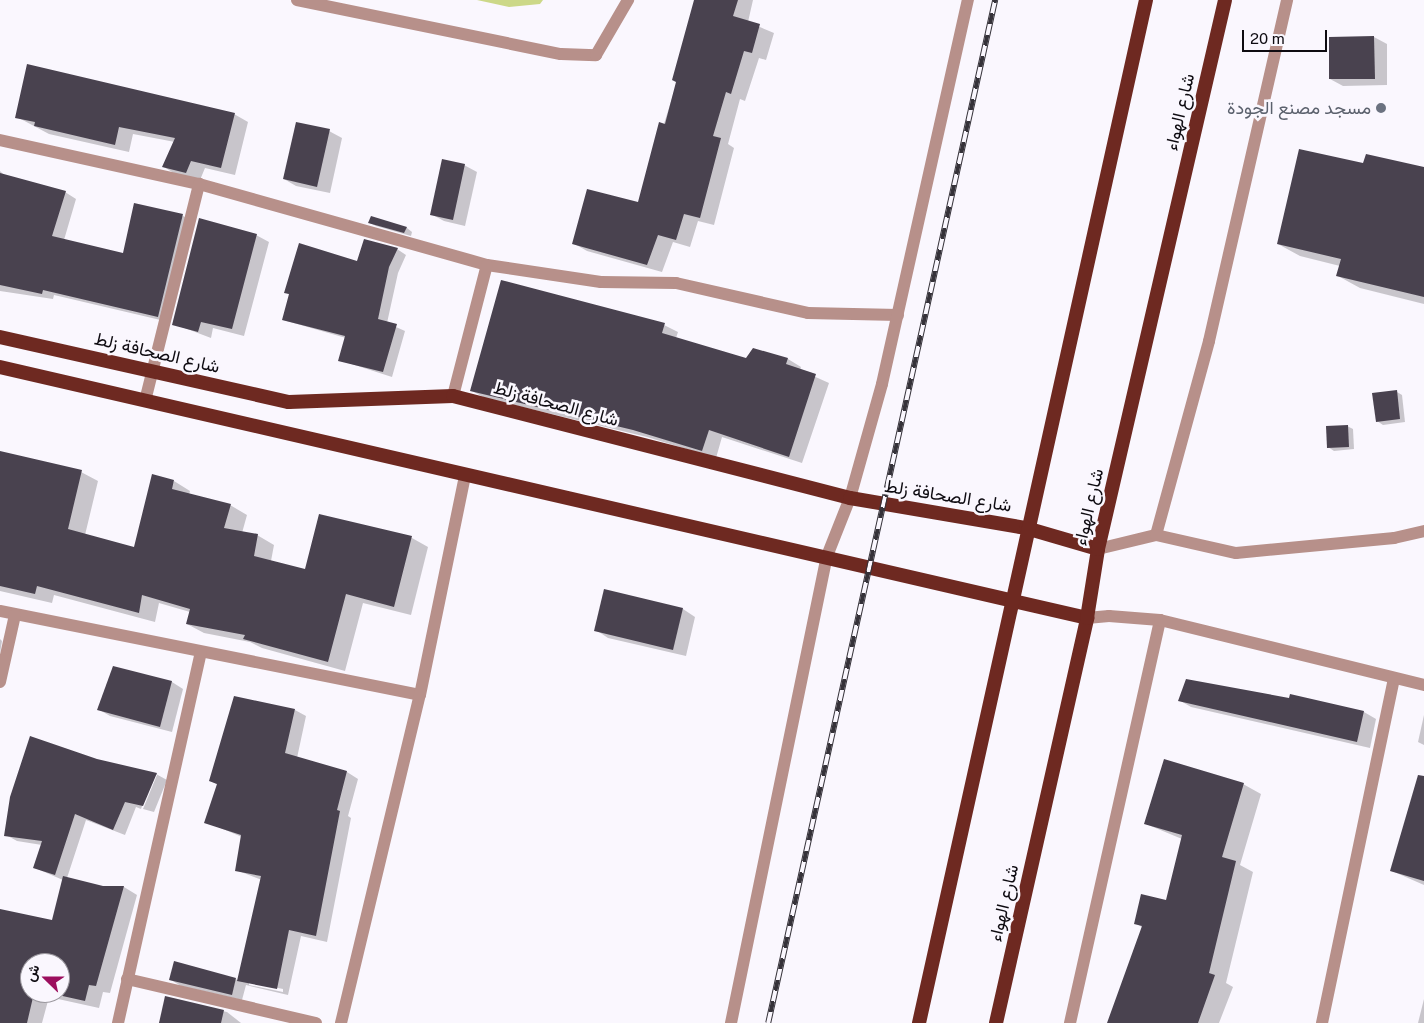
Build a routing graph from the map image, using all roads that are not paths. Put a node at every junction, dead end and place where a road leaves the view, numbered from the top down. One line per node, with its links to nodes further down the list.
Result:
1 (297, 0): 2 (street)
2 (628, 0)
3 (968, 0): 10 (street)
4 (1146, 0): 18 (highway)
5 (1225, 0): 21 (highway, شارع الهواء)
6 (1287, 0): 20 (street)
7 (0, 140): 8 (street)
8 (199, 184): 9 (street); 13 (street)
9 (487, 265): 10 (street); 14 (street)
10 (898, 315): 17 (street)
11 (0, 337): 13 (highway, شارع الصحافة زلط)
12 (0, 367): 15 (highway)
13 (150, 370): 14 (highway, شارع الصحافة زلط); 15 (street)
14 (453, 396): 17 (highway, شارع الصحافة زلط)
15 (145, 401): 16 (highway)
16 (465, 475): 22 (highway); 32 (street)
17 (850, 498): 18 (highway, شارع الصحافة زلط); 22 (street)
18 (1026, 528): 21 (highway, شارع الصحافة زلط); 23 (highway)
19 (1424, 530): 20 (street)
20 (1156, 535): 21 (street)
21 (1098, 549): 26 (highway, شارع الهواء)
22 (827, 556): 23 (highway); 37 (street)
23 (1013, 600): 26 (highway); 38 (highway)
24 (0, 611): 25 (street)
25 (15, 615): 28 (street); 30 (street)
26 (1087, 618): 27 (street); 39 (highway, شارع الهواء)
27 (1160, 620): 29 (street); 40 (street)
28 (201, 653): 32 (street); 33 (street)
29 (1394, 678): 31 (street); 41 (street)
30 (0, 682)
31 (1424, 685)
32 (420, 695): 36 (street)
33 (127, 979): 34 (street); 35 (street)
34 (118, 1023)
35 (316, 1023)
36 (341, 1023)
37 (731, 1023)
38 (919, 1023)
39 (996, 1023)
40 (1070, 1023)
41 (1322, 1023)

